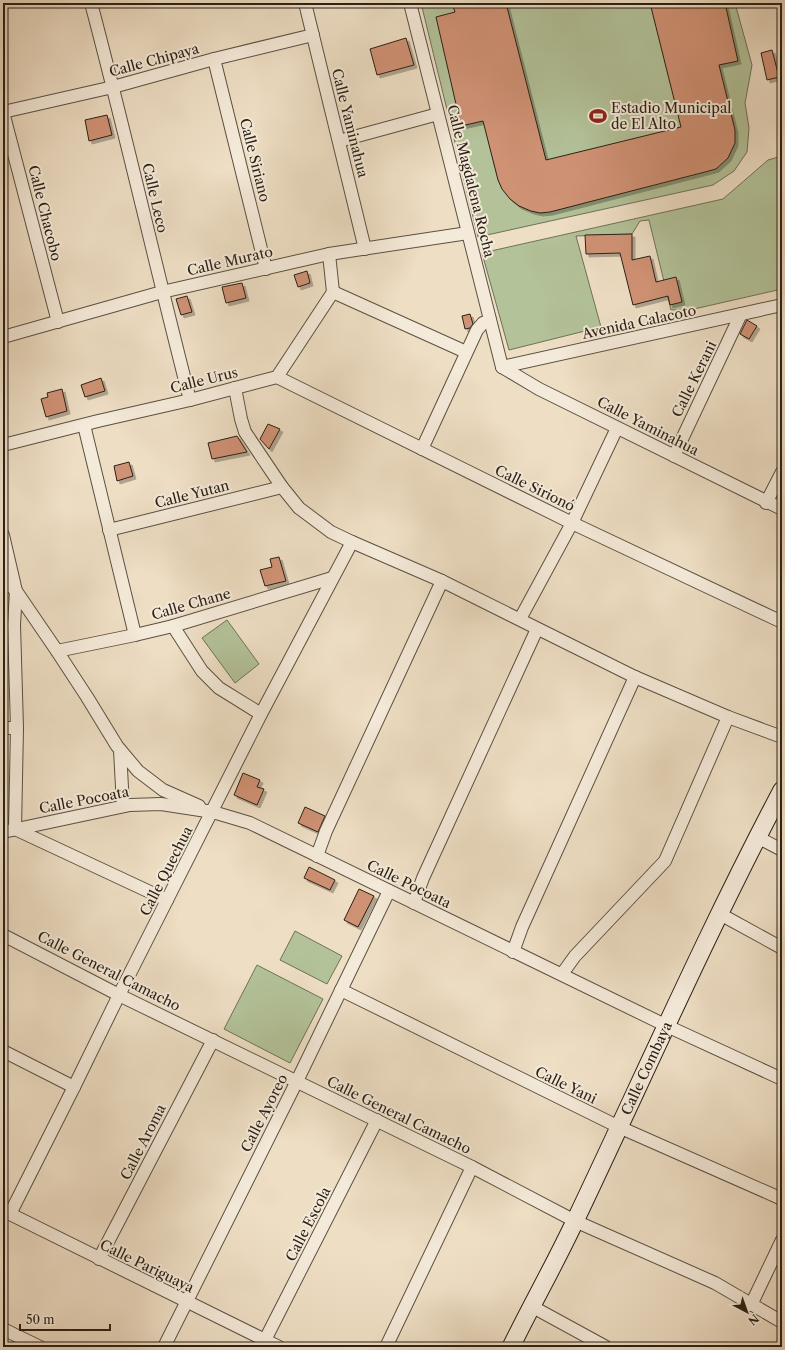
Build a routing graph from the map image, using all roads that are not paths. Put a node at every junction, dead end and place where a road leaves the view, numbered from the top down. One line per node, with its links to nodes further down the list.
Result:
1 (91, 3): 6 (street, Calle Leco)
2 (305, 3): 4 (street, Calle Yaminahua)
3 (410, 3): 8 (street, Calle Magdalena Rocha)
4 (313, 35): 5 (street, Calle Chipaya); 9 (street, Calle Yaminahua)
5 (214, 59): 6 (street, Calle Chipaya); 13 (street, Calle Siriano)
6 (113, 87): 7 (street, Calle Chipaya); 14 (street, Calle Leco)
7 (3, 112): 19 (street, Calle Chacobo)
8 (438, 114): 9 (street); 10 (street, Calle Magdalena Rocha)
9 (339, 141): 11 (street, Calle Yaminahua)
10 (468, 233): 11 (street, Calle Murato); 18 (street, Calle Magdalena Rocha)
11 (365, 249): 12 (street, Calle Murato)
12 (329, 254): 13 (street, Calle Murato); 15 (street)
13 (266, 269): 14 (street, Calle Murato)
14 (162, 292): 19 (street, Calle Murato); 25 (street, Calle Leco)
15 (333, 292): 21 (street); 23 (street)
16 (782, 305): 17 (street, Avenida Calacoto)
17 (741, 314): 22 (street, Avenida Calacoto); 30 (street, Calle Kerani)
18 (490, 320): 21 (street); 22 (street, Calle Magdalena Rocha)
19 (58, 322): 20 (street, Calle Murato)
20 (3, 337)
21 (466, 352): 29 (street)
22 (502, 367): 27 (street, Calle Yaminahua)
23 (277, 377): 24 (street, Calle Urus); 29 (street, Calle Sirionó)
24 (235, 388): 25 (street, Calle Urus); 32 (street)
25 (190, 400): 26 (street, Calle Urus)
26 (84, 425): 28 (street, Calle Urus); 36 (street)
27 (617, 428): 30 (street, Calle Yaminahua); 35 (street)
28 (3, 445)
29 (422, 449): 35 (street, Calle Sirionó)
30 (674, 456): 33 (street, Calle Yaminahua)
31 (782, 472): 33 (street)
32 (282, 487): 36 (street, Calle Yutan); 38 (street)
33 (766, 503): 34 (street, Calle Yaminahua)
34 (782, 509)
35 (572, 523): 43 (street); 44 (street, Calle Sirionó)
36 (109, 530): 48 (street)
37 (3, 535): 42 (street)
38 (352, 542): 40 (street, Calle Quechua); 41 (street)
39 (3, 578): 42 (street)
40 (332, 578): 46 (street, Calle Chane); 51 (street, Calle Quechua)
41 (442, 581): 43 (street); 64 (street)
42 (16, 591): 45 (street); 49 (street)
43 (520, 619): 47 (street)
44 (782, 622)
45 (8, 625): 54 (street)
46 (173, 626): 48 (street, Calle Chane); 51 (street)
47 (537, 629): 50 (street); 67 (street)
48 (135, 635): 49 (street, Calle Chane)
49 (57, 651): 56 (street)
50 (635, 677): 52 (street); 71 (street)
51 (262, 714): 59 (street, Calle Quechua)
52 (728, 717): 55 (street); 72 (street)
53 (3, 728): 54 (street)
54 (17, 728): 60 (street)
55 (782, 737)
56 (120, 750): 58 (street); 59 (street)
57 (782, 790): 62 (street, Calle Combaya)
58 (123, 806): 59 (street, Calle Pocoata); 60 (street, Calle Pocoata)
59 (213, 812): 64 (street, Calle Pocoata); 66 (street, Calle Quechua)
60 (15, 829): 61 (street, Calle Pocoata); 66 (street)
61 (3, 832)
62 (757, 837): 63 (street); 68 (street, Calle Combaya)
63 (782, 850)
64 (317, 856): 65 (street, Calle Pocoata)
65 (389, 891): 67 (street, Calle Pocoata); 73 (street, Calle Ayoreo)
66 (167, 900): 74 (street, Calle Quechua)
67 (414, 903): 71 (street, Calle Pocoata)
68 (720, 914): 70 (street); 75 (street, Calle Combaya)
69 (3, 935): 74 (street, Calle General Camacho)
70 (782, 948)
71 (513, 952): 72 (street, Calle Pocoata)
72 (562, 974): 75 (street, Calle Pocoata)
73 (341, 990): 79 (street, Calle Ayoreo); 82 (street, Calle Yani)
74 (119, 995): 76 (street, Calle General Camacho); 80 (street, Calle Quechua)
75 (667, 1026): 78 (street, Calle Pocoata); 82 (street, Calle Combaya)
76 (213, 1040): 79 (street, Calle General Camacho); 88 (street, Calle Aroma)
77 (3, 1051): 80 (street)
78 (782, 1079)
79 (296, 1081): 81 (street, Calle General Camacho); 89 (street, Calle Ayoreo)
80 (74, 1087): 85 (street, Calle Quechua)
81 (377, 1120): 83 (street, Calle General Camacho); 94 (street, Calle Escola)
82 (619, 1127): 84 (street, Calle Yani); 86 (street, Calle Combaya)
83 (472, 1167): 86 (street, Calle General Camacho); 98 (street)
84 (782, 1199)
85 (7, 1212): 88 (street, Calle Pariguaya)
86 (576, 1221): 90 (street, Calle General Camacho); 91 (street, Calle Combaya)
87 (782, 1240): 90 (street)
88 (99, 1259): 89 (street, Calle Pariguaya)
89 (186, 1302): 94 (street, Calle Pariguaya); 96 (street, Calle Ayoreo)
90 (751, 1305): 92 (street, Calle General Camacho)
91 (531, 1306): 99 (street, Calle Combaya); 100 (street)
92 (782, 1322)
93 (3, 1329): 95 (street)
94 (265, 1340): 97 (street, Calle Pariguaya)
95 (40, 1347)
96 (164, 1347)
97 (279, 1347)
98 (386, 1347)
99 (511, 1347)
100 (606, 1347)

